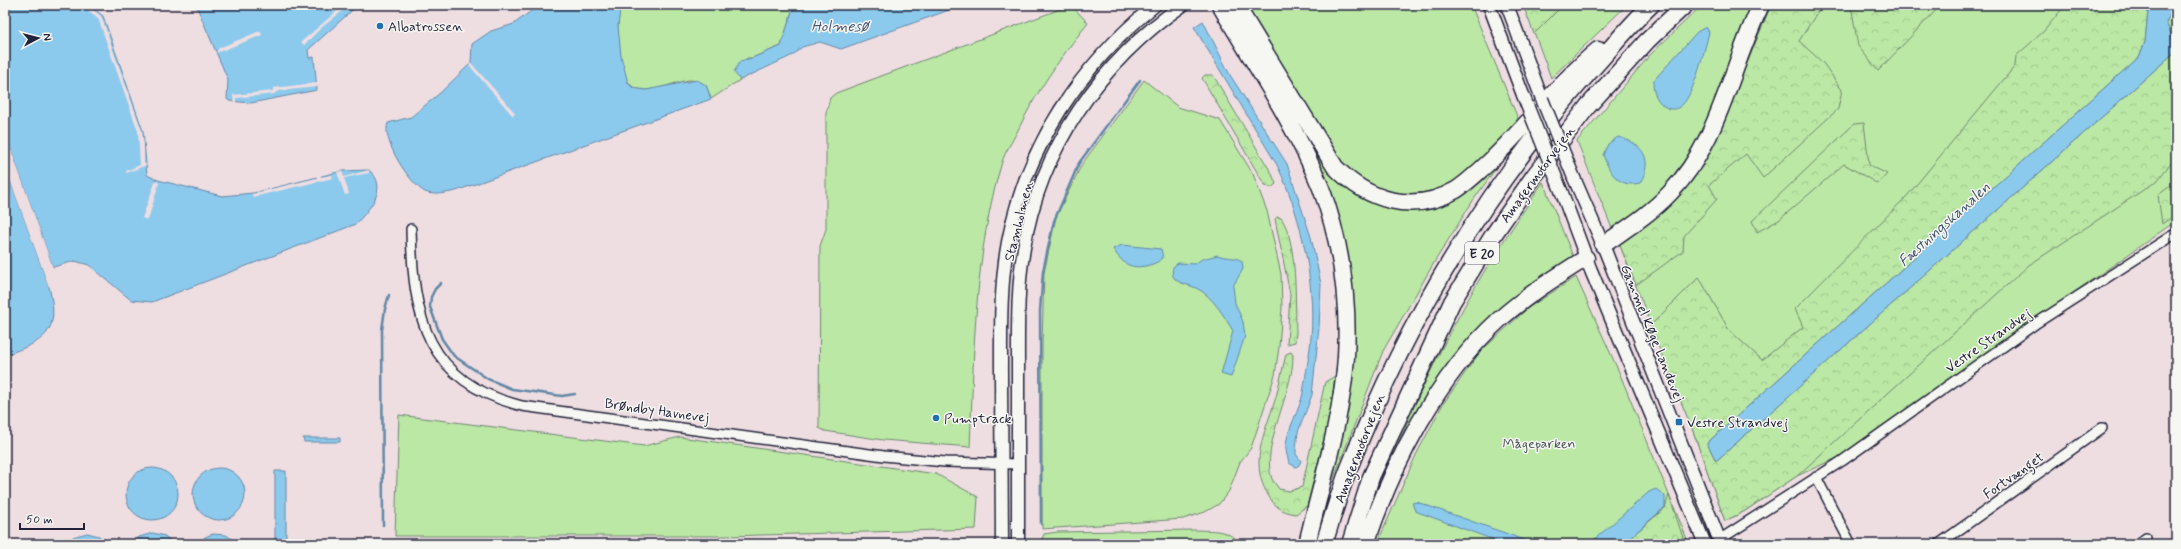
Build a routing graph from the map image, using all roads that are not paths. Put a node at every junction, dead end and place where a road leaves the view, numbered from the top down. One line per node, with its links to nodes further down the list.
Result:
1 (1155, 5): 15 (main road, Stamholmen)
2 (1183, 5): 16 (main road, Stamholmen)
3 (1220, 5): 22 (highway)
4 (1236, 5): 9 (highway)
5 (1490, 5): 13 (main road, bridge)
6 (1507, 5): 12 (main road, Gammel Køge Landevej, bridge)
7 (1684, 5): 24 (highway, Amagermotorvejen / E 20)
8 (1761, 5): 12 (highway)
9 (1646, 10): 23 (highway, Amagermotorvejen / E 20)
10 (411, 229): 15 (street, Brøndby Havnevej)
11 (2176, 233): 17 (street, Vestre Strandvej)
12 (1603, 245): 13 (main road); 19 (main road, Gammel Køge Landevej)
13 (1586, 258): 25 (highway); 26 (main road)
14 (2102, 428): 28 (street, Fortvænget)
15 (1002, 464): 16 (street, Brøndby Havnevej); 20 (main road, Stamholmen)
16 (1018, 464): 21 (main road, Stamholmen)
17 (1816, 476): 19 (street, Vestre Strandvej); 27 (street)
18 (2146, 538): 29 (street)
19 (1720, 542)
20 (1002, 544)
21 (1018, 544)
22 (1307, 544)
23 (1324, 544)
24 (1350, 544)
25 (1366, 544)
26 (1705, 544)
27 (1851, 544)
28 (1939, 544)
29 (2138, 544)

